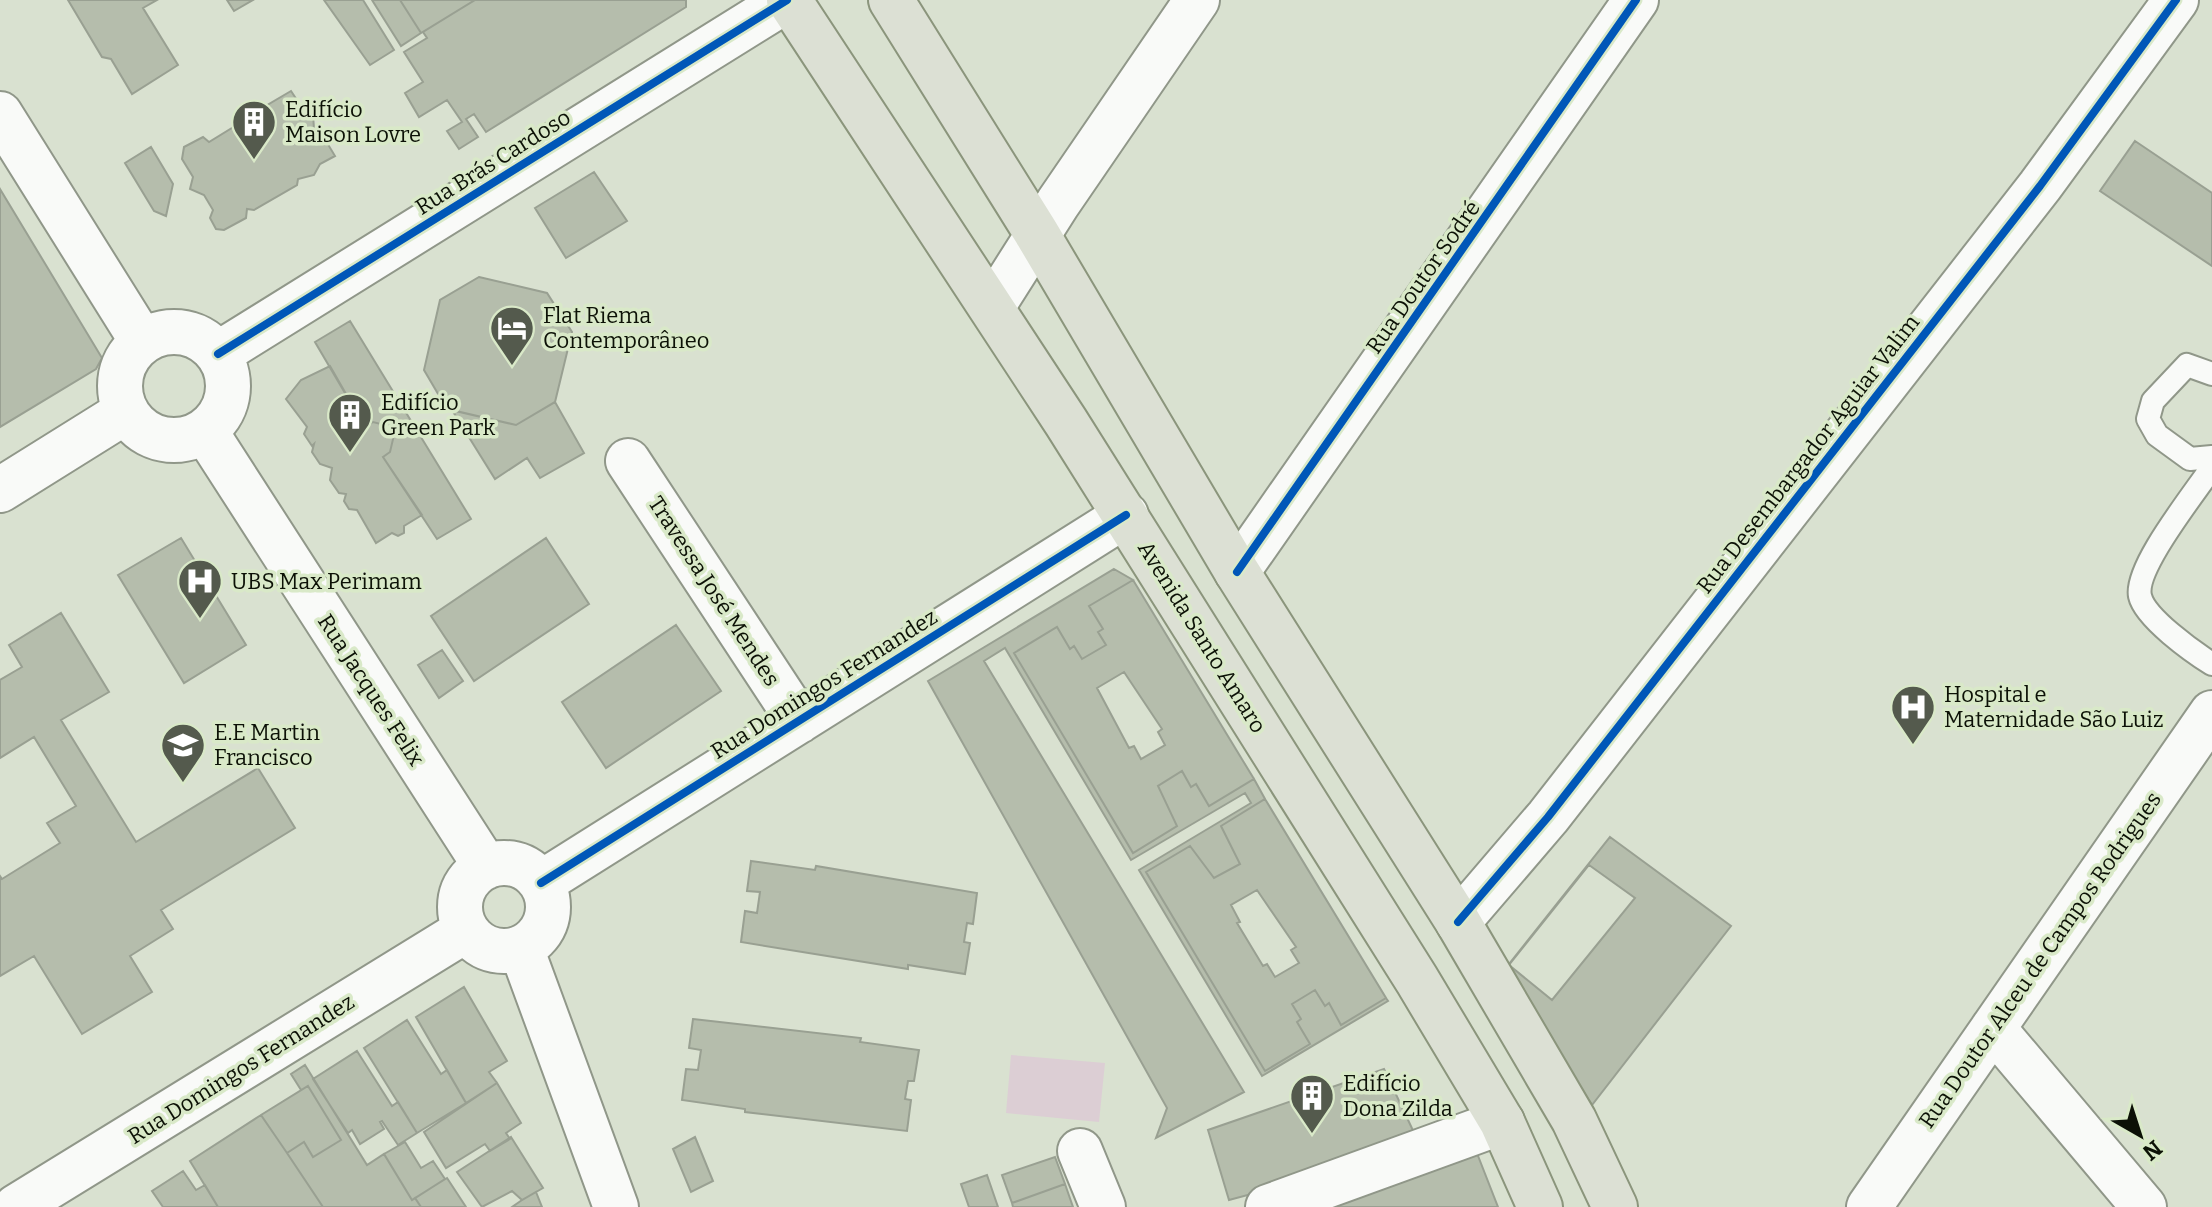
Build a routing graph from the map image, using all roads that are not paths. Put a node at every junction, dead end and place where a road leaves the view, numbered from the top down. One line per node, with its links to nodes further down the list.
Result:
1 (788, 0): 8 (main road, Avenida Santo Amaro); 10 (street, Rua Brás Cardoso)
2 (891, 0): 7 (main road)
3 (1197, 0): 7 (street)
4 (1636, 0): 19 (street, Rua Doutor Sodré)
5 (2176, 0): 26 (street, Rua Desembargador Aguiar Valim)
6 (0, 114): 9 (street)
7 (1037, 234): 8 (street); 19 (main road)
8 (992, 307): 18 (main road, Avenida Santo Amaro)
9 (142, 341): 10 (street); 12 (street)
10 (218, 354): 13 (street)
11 (2212, 374): 14 (lane)
12 (125, 412): 13 (street); 17 (street)
13 (205, 431): 24 (street, Rua Jacques Felix)
14 (2212, 457)
15 (628, 461): 22 (street, Travessa José Mendes)
16 (2212, 467): 20 (lane)
17 (0, 490)
18 (1126, 515): 22 (street, Rua Domingos Fernandez); 30 (main road, Avenida Santo Amaro)
19 (1237, 572): 26 (main road)
20 (2212, 664)
21 (2212, 713): 23 (street, Rua Doutor Alceu de Campos Rodrigues)
22 (799, 721): 25 (street, Rua Domingos Fernandez)
23 (2198, 762): 29 (street, Rua Doutor Alceu de Campos Rodrigues)
24 (486, 867): 25 (street); 27 (street)
25 (541, 883): 28 (street)
26 (1458, 922): 37 (main road)
27 (466, 930): 28 (street); 32 (street, Rua Domingos Fernandez)
28 (521, 948): 33 (street)
29 (1993, 1028): 38 (street, Rua Doutor Alceu de Campos Rodrigues); 39 (street)
30 (1502, 1122): 35 (street); 36 (main road, Avenida Santo Amaro)
31 (1080, 1151): 34 (street)
32 (16, 1207)
33 (616, 1207)
34 (1103, 1207)
35 (1268, 1207)
36 (1540, 1207)
37 (1615, 1207)
38 (1869, 1207)
39 (2144, 1207)

